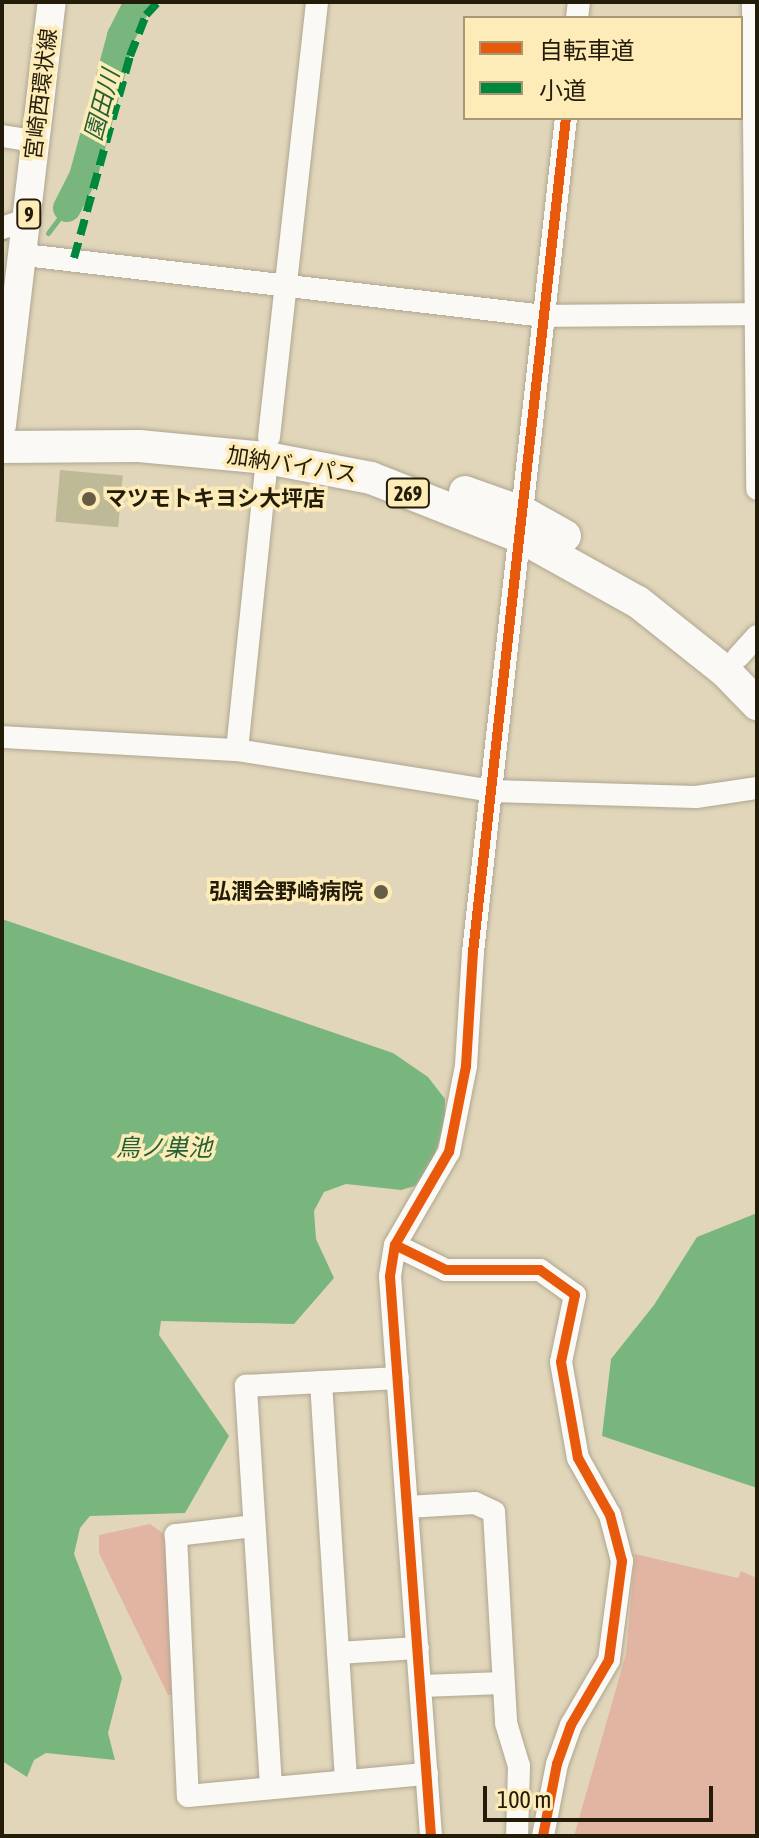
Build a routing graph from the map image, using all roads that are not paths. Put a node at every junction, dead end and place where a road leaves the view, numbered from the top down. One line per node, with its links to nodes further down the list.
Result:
1 (52, 2): 6 (main road, 宮崎西環状線 / 9)
2 (317, 2): 9 (street)
3 (753, 2): 10 (street)
4 (566, 120): 11 (street)
5 (2, 136): 6 (street)
6 (35, 141): 7 (main road, 宮崎西環状線 / 9)
7 (15, 224): 8 (main road, 宮崎西環状線 / 9)
8 (25, 255): 9 (street); 12 (main road, 宮崎西環状線 / 9)
9 (284, 285): 11 (street); 14 (street)
10 (755, 314): 11 (street); 15 (street)
11 (544, 316): 16 (street)
12 (2, 425): 14 (highway, 加納バイパス / 269)
13 (2, 447): 14 (highway, 加納バイパス / 269)
14 (268, 448): 16 (highway, 加納バイパス / 269); 20 (street)
15 (757, 489)
16 (522, 525): 17 (highway, 加納バイパス / 269); 18 (highway, 加納バイパス / 269); 22 (street)
17 (751, 656)
18 (757, 704)
19 (2, 737): 20 (street)
20 (237, 750): 22 (street)
21 (757, 788): 22 (street)
22 (492, 791): 23 (street)
23 (395, 1245): 24 (street); 36 (street)
24 (398, 1378): 25 (street); 26 (street)
25 (321, 1382): 27 (street); 29 (street)
26 (407, 1507): 28 (street); 30 (street)
27 (254, 1526): 34 (street); 34 (street)
28 (418, 1648): 29 (street); 31 (street)
29 (338, 1653): 33 (street)
30 (503, 1683): 31 (street); 35 (street)
31 (421, 1686): 32 (street)
32 (427, 1774): 33 (street); 37 (street)
33 (346, 1779): 34 (street)
34 (271, 1786)
35 (518, 1827): 36 (street)
36 (545, 1828)
37 (431, 1836)

